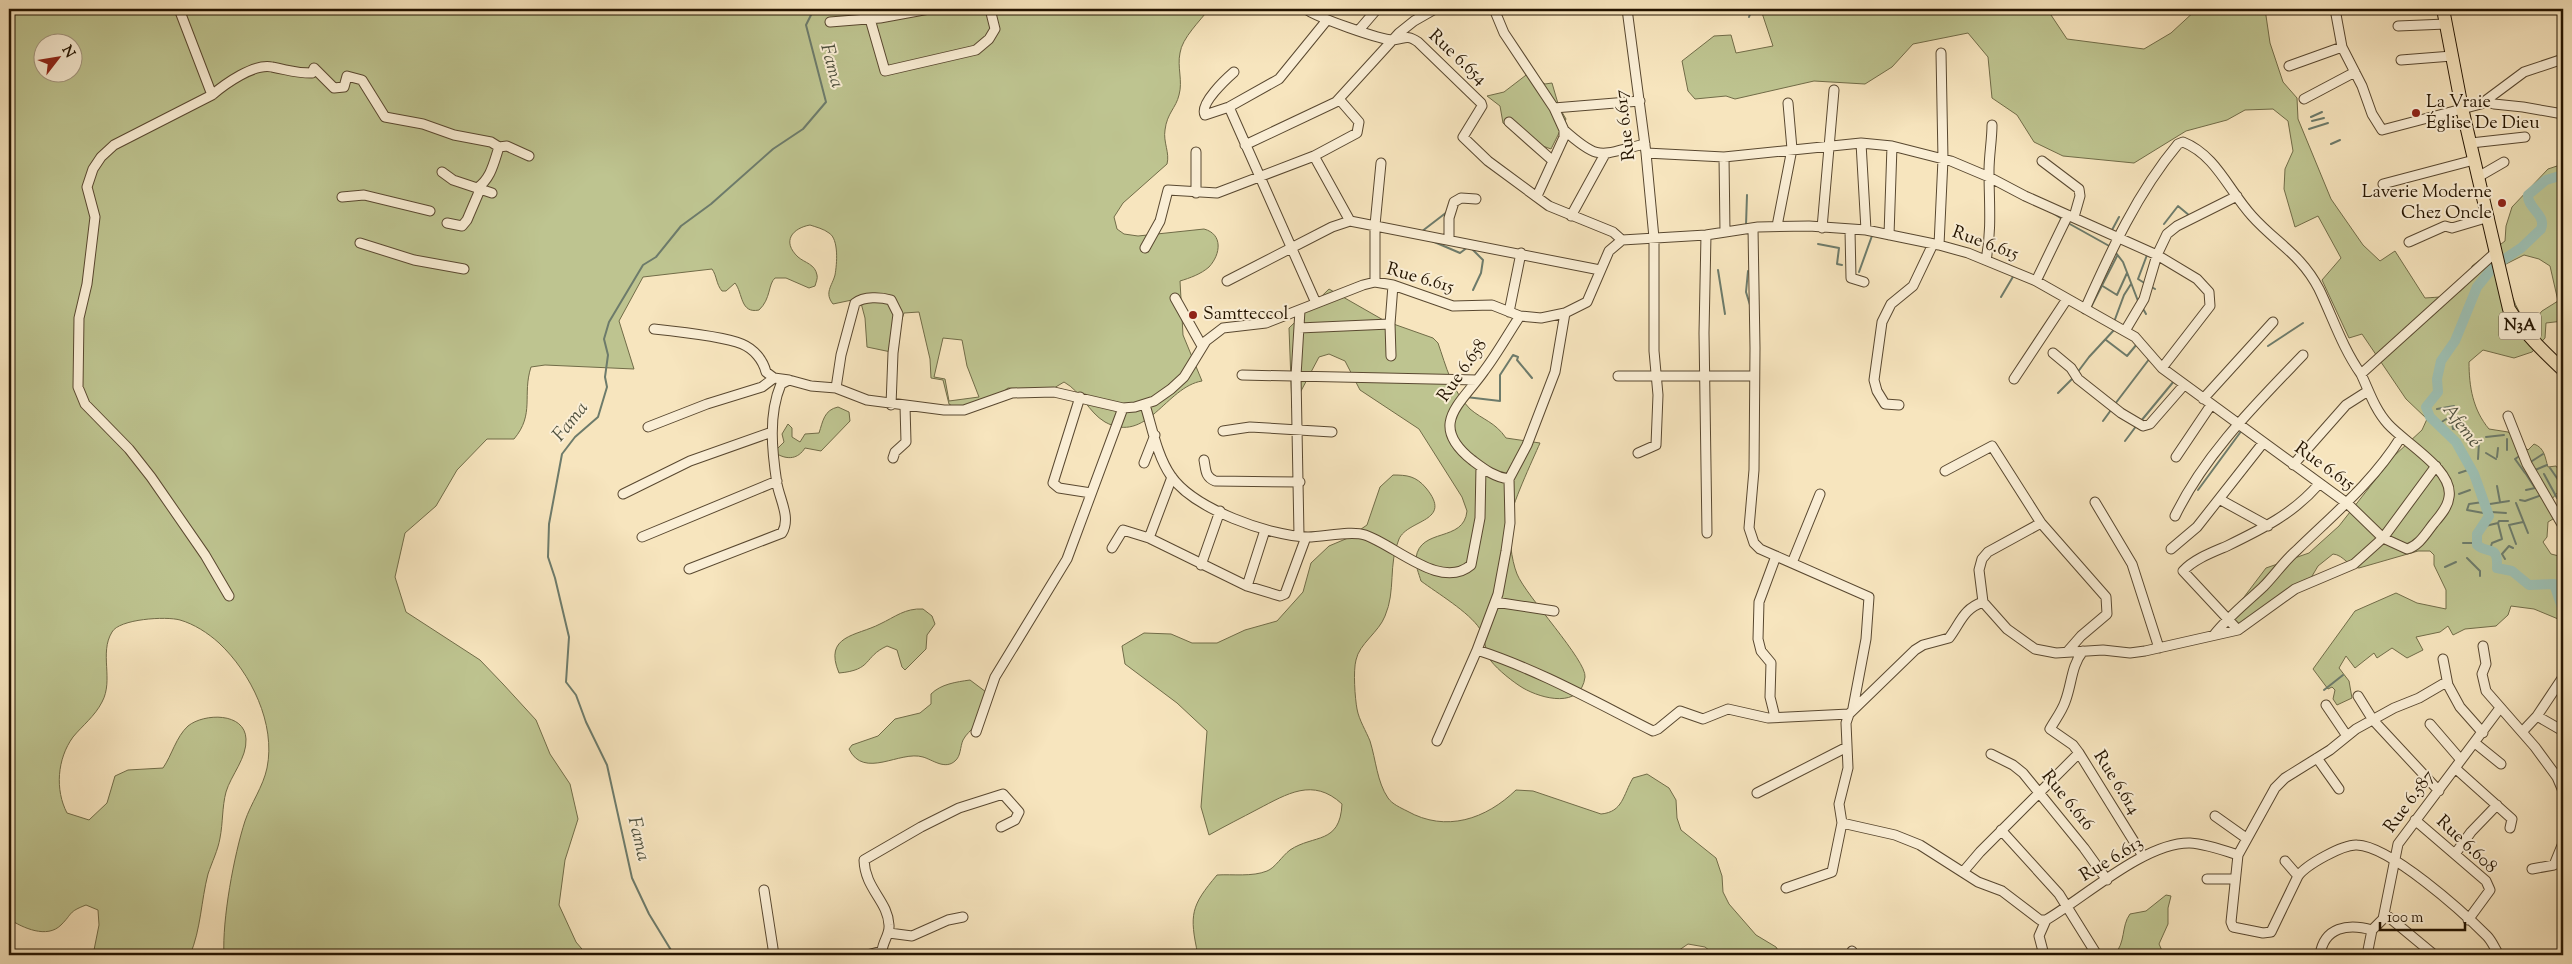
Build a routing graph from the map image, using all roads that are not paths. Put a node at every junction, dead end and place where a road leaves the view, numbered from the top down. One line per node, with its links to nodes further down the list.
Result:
1 (179, 9): 29 (street)
2 (929, 9): 13 (street)
3 (990, 9): 13 (street)
4 (1306, 9): 14 (street, Rue 6.654)
5 (1377, 9): 18 (street)
6 (1435, 9): 19 (street)
7 (1494, 9): 36 (street)
8 (1627, 9): 32 (street, Rue 6.617)
9 (2304, 9): 10 (street)
10 (2321, 9)
11 (2336, 9): 20 (street)
12 (2443, 9): 16 (highway, N3A)
13 (870, 19): 15 (street)
14 (1327, 20): 18 (street, Rue 6.654); 35 (street)
15 (830, 22)
16 (2446, 24): 17 (street); 22 (highway, N3A)
17 (2398, 26)
18 (1359, 30): 19 (street, Rue 6.654)
19 (1392, 40): 30 (street); 70 (street, Rue 6.654)
20 (2342, 47): 25 (street); 27 (street)
21 (1941, 53): 56 (street)
22 (2452, 56): 24 (street); 37 (highway, N3A)
23 (2563, 59): 33 (street)
24 (2402, 60)
25 (2289, 66)
26 (1234, 72): 35 (street)
27 (2355, 72): 31 (street); 37 (street)
28 (1834, 90): 46 (street)
29 (212, 95): 48 (street); 198 (street)
30 (1339, 99): 45 (street); 54 (street)
31 (2304, 99)
32 (1640, 101): 36 (street); 49 (street, Rue 6.617)
33 (2487, 101): 37 (street); 38 (street)
34 (1788, 103): 50 (street)
35 (1229, 107): 45 (street)
36 (1554, 108): 41 (street)
37 (2462, 108): 44 (highway, N3A)
38 (2563, 114)
39 (1509, 122): 58 (street)
40 (1992, 124): 63 (street)
41 (1564, 130): 52 (street); 58 (street)
42 (2524, 136): 44 (street)
43 (1861, 143): 46 (street); 47 (street); 85 (street)
44 (2471, 143): 57 (highway, N3A)
45 (1244, 145): 65 (street)
46 (1830, 145): 50 (street); 83 (street)
47 (1892, 146): 56 (street); 88 (street)
48 (499, 147): 53 (street); 67 (street)
49 (1646, 148): 52 (street); 55 (street); 90 (street, Rue 6.617)
50 (1792, 149): 55 (street); 81 (street)
51 (1196, 152): 69 (street)
52 (1605, 154): 75 (street)
53 (529, 156)
54 (1314, 156): 65 (street); 78 (street)
55 (1724, 157): 86 (street)
56 (1943, 159): 63 (street); 95 (street)
57 (2474, 160): 64 (highway, N3A); 66 (street)
58 (1553, 161): 70 (street)
59 (2042, 161): 76 (street)
60 (2504, 162): 64 (street)
61 (1381, 163): 80 (street)
62 (442, 172): 67 (street)
63 (1989, 177): 76 (street); 101 (street)
64 (2478, 177): 77 (highway, N3A)
65 (1260, 178): 69 (street); 97 (street)
66 (2383, 184)
67 (478, 188): 68 (street); 79 (street)
68 (492, 193)
69 (1196, 193): 96 (street)
70 (1537, 196): 75 (street, Rue 6.654)
71 (2237, 196): 89 (street, Rue 6.615); 99 (street); 128 (street, Rue 6.615)
72 (342, 197): 74 (street)
73 (1476, 199): 91 (street)
74 (430, 212)
75 (1571, 216): 92 (street, Rue 6.654)
76 (2071, 216): 89 (street); 105 (street)
77 (2488, 217): 93 (street); 100 (highway, N3A)
78 (1350, 222): 80 (street); 97 (street)
79 (447, 223)
80 (1375, 225): 91 (street); 106 (street)
81 (1778, 226): 82 (street, Rue 6.615); 83 (street, Rue 6.615)
82 (1753, 228): 86 (street, Rue 6.615); 132 (street)
83 (1822, 228): 84 (street, Rue 6.615)
84 (1850, 230): 85 (street, Rue 6.615); 107 (street)
85 (1866, 230): 88 (street, Rue 6.615)
86 (1725, 232): 87 (street, Rue 6.615)
87 (1706, 235): 90 (street, Rue 6.615); 134 (street)
88 (1889, 235): 95 (street, Rue 6.615)
89 (2117, 237): 99 (street); 112 (street)
90 (1654, 238): 92 (street, Rue 6.615); 133 (street, Rue 6.617)
91 (1449, 239): 98 (street)
92 (1622, 240): 103 (street, Rue 6.615)
93 (2409, 242)
94 (360, 243): 102 (street)
95 (1936, 245): 101 (street, Rue 6.615); 146 (street)
96 (1145, 248)
97 (1291, 248): 104 (street); 111 (street)
98 (1520, 253): 103 (street); 114 (street)
99 (2157, 255): 121 (street); 127 (street)
100 (2497, 259): 126 (highway, N3A); 128 (street)
101 (1986, 260): 105 (street, Rue 6.615)
102 (464, 269)
103 (1600, 270): 115 (street, Rue 6.615)
104 (1227, 281)
105 (2036, 281): 110 (street, Rue 6.615)
106 (1375, 282): 108 (street, Rue 6.615); 111 (street, Rue 6.615)
107 (1864, 282)
108 (1393, 284): 114 (street, Rue 6.615); 118 (street)
109 (1175, 298): 122 (street)
110 (2066, 299): 112 (street, Rue 6.615); 136 (street)
111 (1316, 303): 113 (street, Rue 6.615)
112 (2085, 309): 121 (street, Rue 6.615)
113 (1300, 310): 119 (street); 122 (street, Rue 6.615)
114 (1508, 312): 116 (street, Rue 6.615)
115 (1565, 313): 116 (street, Rue 6.615); 170 (street)
116 (1520, 316): 138 (street, Rue 6.658)
117 (2273, 322): 143 (street)
118 (1390, 324): 119 (street); 125 (street)
119 (1299, 328): 130 (street)
120 (654, 330): 135 (street)
121 (2125, 331): 127 (street, Rue 6.615)
122 (1202, 346): 145 (street, Rue 6.615)
123 (2053, 354): 139 (street)
124 (2303, 355): 151 (street)
125 (1391, 356)
126 (2561, 365)
127 (2162, 368): 139 (street, Rue 6.615)
128 (2361, 374): 141 (street, Rue 6.615)
129 (1242, 375): 130 (street)
130 (1296, 376): 138 (street); 153 (street)
131 (1618, 376): 133 (street)
132 (1754, 376): 134 (street); 193 (street)
133 (1656, 377): 134 (street); 160 (street, Rue 6.617)
134 (1705, 377): 186 (street)
135 (774, 378): 137 (street); 152 (street)
136 (2014, 379)
137 (789, 380): 140 (street); 155 (street)
138 (1477, 380): 167 (street, Rue 6.658)
139 (2184, 385): 143 (street, Rue 6.615)
140 (836, 388): 144 (street); 144 (street)
141 (2368, 391): 158 (street, Rue 6.615); 165 (street)
142 (1080, 397): 148 (street); 149 (street); 174 (street)
143 (2203, 399): 147 (street, Rue 6.615)
144 (891, 405): 148 (street)
145 (1145, 405): 149 (street); 157 (street)
146 (1899, 405)
147 (2211, 405): 151 (street, Rue 6.615); 161 (street)
148 (904, 406): 162 (street)
149 (1123, 408): 174 (street)
150 (2508, 416): 184 (street)
151 (2238, 424): 159 (street, Rue 6.615); 181 (street)
152 (648, 427)
153 (1297, 429): 154 (street); 156 (street); 172 (street)
154 (1223, 431)
155 (772, 432): 171 (street); 175 (street)
156 (1332, 432)
157 (1155, 435): 164 (street); 169 (street)
158 (2401, 437): 166 (street, Rue 6.615); 179 (street)
159 (2263, 443): 165 (street, Rue 6.615); 177 (street)
160 (1638, 453)
161 (2176, 457)
162 (892, 458)
163 (1204, 460): 172 (street)
164 (1144, 463)
165 (2293, 465): 173 (street, Rue 6.615)
166 (2436, 466): 190 (street); 190 (street, Rue 6.615)
167 (1481, 467): 170 (street, Rue 6.658); 187 (street)
168 (1945, 472): 182 (street)
169 (1172, 477): 180 (street); 189 (street)
170 (1509, 479): 199 (street)
171 (777, 481): 188 (street); 196 (street)
172 (1300, 482): 187 (street)
173 (2319, 484): 179 (street, Rue 6.615); 183 (street)
174 (1092, 493): 222 (street)
175 (623, 494)
176 (1820, 494): 194 (street)
177 (2219, 499): 183 (street); 192 (street)
178 (2095, 502): 206 (street)
179 (2348, 504): 190 (street, Rue 6.615); 202 (street)
180 (1220, 511): 185 (street); 195 (street)
181 (2175, 516)
182 (2041, 522): 200 (street); 209 (street)
183 (2268, 526): 202 (street)
184 (2563, 526)
185 (1265, 530): 187 (street); 197 (street)
186 (1707, 533)
187 (1303, 536): 197 (street)
188 (642, 537)
189 (1149, 538): 191 (street); 195 (street)
190 (2383, 538): 203 (street)
191 (1112, 548)
192 (2171, 550)
193 (1776, 556): 194 (street); 218 (street)
194 (1792, 563): 216 (street)
195 (1202, 565): 197 (street)
196 (689, 568)
197 (1248, 586)
198 (229, 596)
199 (1495, 602): 201 (street); 207 (street)
200 (1983, 602): 209 (street); 216 (street)
201 (1554, 611)
202 (2228, 618): 203 (street); 204 (street)
203 (2238, 630): 204 (street)
204 (2214, 635): 206 (street)
205 (2483, 646): 215 (street)
206 (2160, 648): 208 (street)
207 (1477, 650): 218 (street); 226 (street)
208 (2083, 650): 209 (street); 230 (street, Rue 6.614)
209 (2067, 652)
210 (2443, 659): 212 (street)
211 (2563, 677): 217 (street)
212 (2448, 685): 219 (street); 224 (street)
213 (2358, 696): 219 (street)
214 (2326, 705): 225 (street)
215 (2500, 708): 223 (street); 224 (street, Rue 6.587)
216 (1851, 711): 218 (street); 228 (street)
217 (2537, 716): 221 (street); 223 (street)
218 (1775, 718)
219 (2373, 720): 225 (street); 235 (street)
220 (2430, 724): 232 (street)
221 (2563, 731)
222 (976, 732)
223 (2522, 732): 236 (street)
224 (2483, 733): 227 (street, Rue 6.587)
225 (2347, 736): 231 (street)
226 (1437, 741)
227 (2475, 743): 232 (street, Rue 6.587); 233 (street)
228 (1848, 747): 238 (street); 242 (street)
229 (1992, 754): 237 (street, Rue 6.616)
230 (2077, 754): 237 (street); 250 (street, Rue 6.614)
231 (2317, 758): 234 (street); 246 (street)
232 (2458, 764): 235 (street, Rue 6.587); 239 (street)
233 (2501, 764)
234 (2339, 789)
235 (2439, 791): 241 (street, Rue 6.587)
236 (2563, 791)
237 (2038, 792): 245 (street); 257 (street, Rue 6.616)
238 (1757, 793)
239 (2497, 805): 244 (street); 248 (street)
240 (2215, 816): 246 (street)
241 (2415, 820): 248 (street, Rue 6.608); 251 (street, Rue 6.587)
242 (1842, 823): 254 (street); 259 (street)
243 (1001, 827): 267 (street)
244 (2510, 828)
245 (2001, 830): 254 (street); 261 (street)
246 (2246, 838): 249 (street)
247 (2563, 843): 253 (street)
248 (2454, 854): 265 (street, Rue 6.608)
249 (2238, 855): 250 (street, Rue 6.613); 258 (street)
250 (2143, 856): 257 (street, Rue 6.613)
251 (2394, 859): 255 (street); 262 (street, Rue 6.587); 265 (street)
252 (2285, 861): 255 (street)
253 (2532, 869)
254 (1964, 872): 264 (street)
255 (2298, 876): 258 (street)
256 (2207, 879): 258 (street)
257 (2107, 880): 261 (street, Rue 6.613)
258 (2234, 880)
259 (1786, 888)
260 (764, 890): 269 (street)
261 (2066, 907): 264 (street, Rue 6.613); 272 (street)
262 (2385, 914): 266 (street, Rue 6.587); 268 (street)
263 (963, 917): 267 (street)
264 (2046, 920): 271 (street)
265 (2468, 920): 275 (street)
266 (2372, 930): 273 (street); 274 (street, Rue 6.587)
267 (889, 933): 270 (street)
268 (2432, 953)
269 (774, 955)
270 (868, 955)
271 (2044, 955)
272 (2098, 955)
273 (2320, 955)
274 (2367, 955)
275 (2499, 955)

